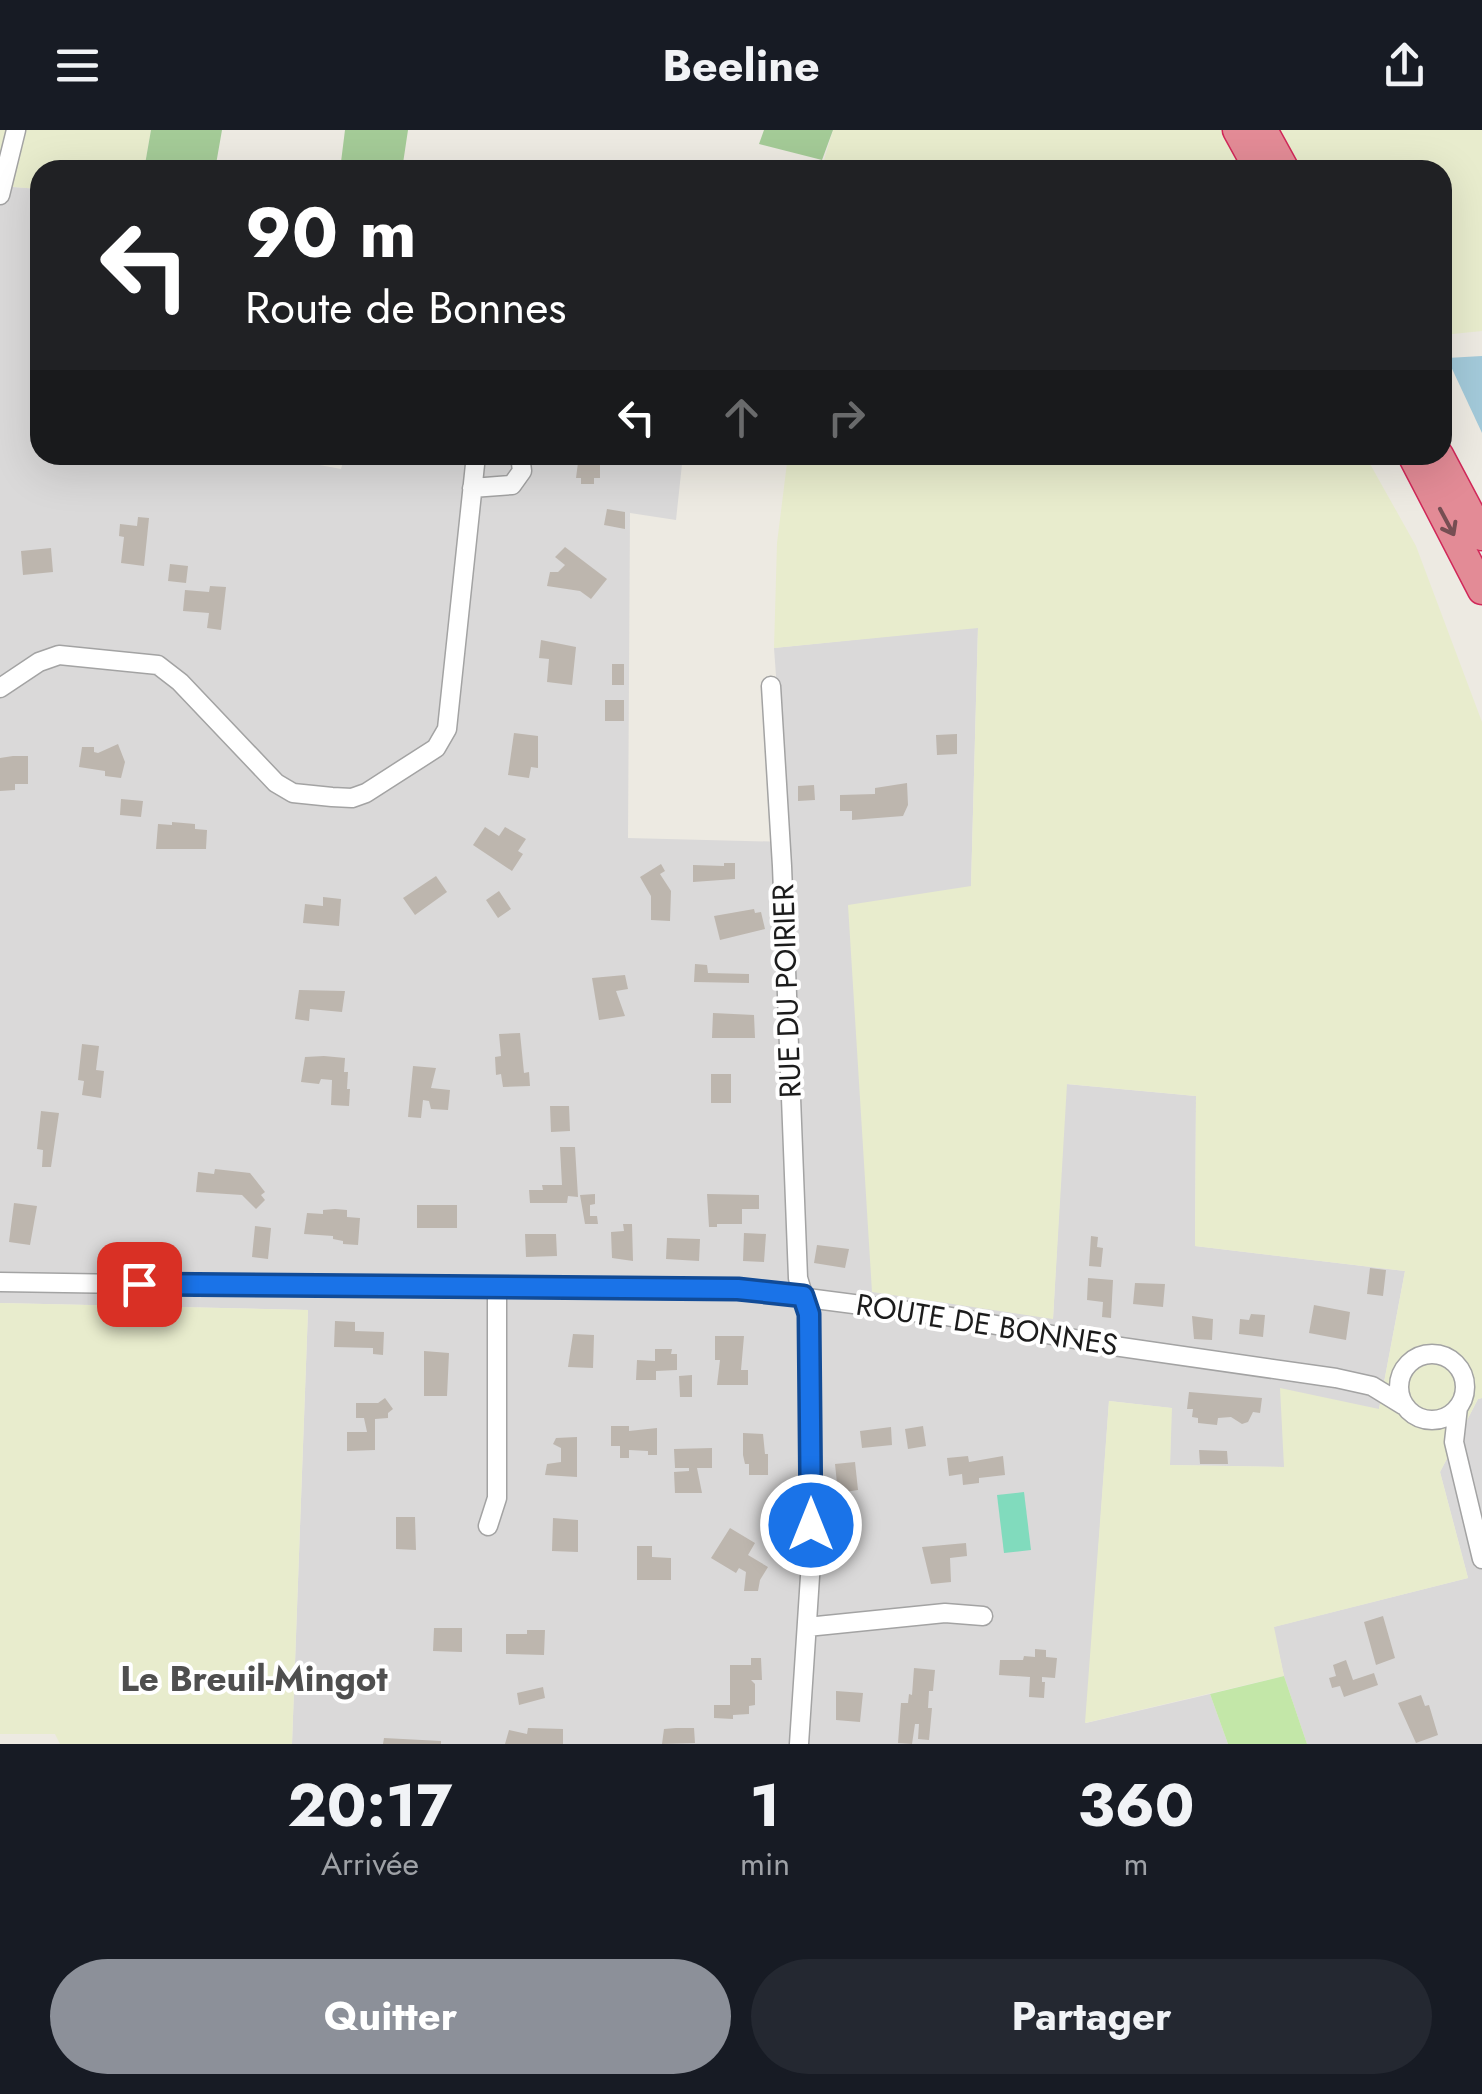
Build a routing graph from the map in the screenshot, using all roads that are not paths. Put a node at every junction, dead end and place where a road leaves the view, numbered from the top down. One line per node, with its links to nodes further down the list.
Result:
1 (16, 130): 6 (street)
2 (1237, 130): 4 (highway)
3 (1263, 130): 5 (highway)
4 (1253, 160)
5 (1280, 160)
6 (2, 187)
7 (475, 465): 11 (street)
8 (521, 465): 11 (street)
9 (1417, 465): 13 (highway, one-way to 13)
10 (1443, 465): 12 (highway)
11 (472, 488): 15 (street)
12 (1482, 536)
13 (1482, 590)
14 (771, 686): 18 (street, RUE DU POIRIER)
15 (0, 688)
16 (0, 1282): 17 (street, ROUTE DE BONNES)
17 (497, 1287): 18 (street, ROUTE DE BONNES); 28 (street)
18 (803, 1296): 22 (street, ROUTE DE BONNES); 31 (street, RUE DU POIRIER)
19 (1405, 1368): 20 (street); 22 (street); 25 (street)
20 (1460, 1370): 21 (street); 24 (street)
21 (1482, 1378)
22 (1372, 1386): 25 (street, ROUTE DE BONNES)
23 (1482, 1387): 24 (street)
24 (1461, 1401): 26 (street); 27 (street)
25 (1403, 1404): 26 (street)
26 (1437, 1420): 27 (street)
27 (1454, 1442): 29 (street)
28 (488, 1526)
29 (1482, 1559)
30 (983, 1616): 31 (street)
31 (808, 1628): 32 (street, RUE DU POIRIER)
32 (800, 1744)

